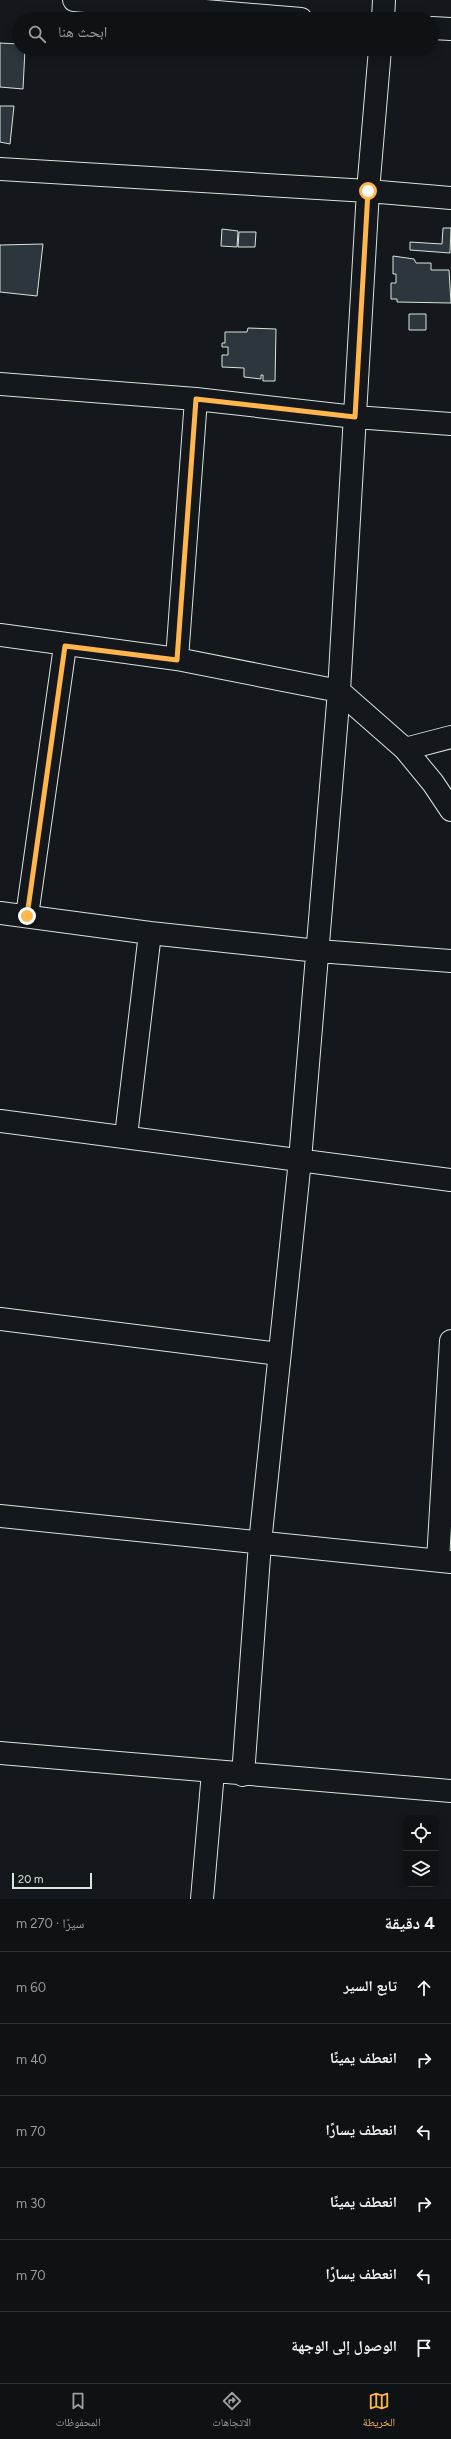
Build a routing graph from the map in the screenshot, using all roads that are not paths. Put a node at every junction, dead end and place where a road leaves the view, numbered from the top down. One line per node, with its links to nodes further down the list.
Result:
1 (74, 0): 3 (street)
2 (384, 0): 4 (street)
3 (217, 12)
4 (383, 12)
5 (439, 28): 6 (street)
6 (451, 28)
7 (379, 56): 9 (street)
8 (0, 169): 9 (street)
9 (368, 191): 10 (street); 13 (street)
10 (451, 198)
11 (0, 384): 12 (street)
12 (196, 399): 13 (street); 17 (street)
13 (355, 417): 14 (street); 18 (street)
14 (451, 424)
15 (0, 635): 16 (street)
16 (65, 646): 17 (street); 23 (street)
17 (177, 660): 18 (street)
18 (339, 691): 20 (street); 25 (street)
19 (451, 737): 20 (street)
20 (405, 749): 21 (street)
21 (451, 810)
22 (0, 913): 23 (street)
23 (27, 916): 24 (street)
24 (150, 933): 25 (street); 28 (street)
25 (318, 951): 26 (street); 29 (street)
26 (451, 961)
27 (0, 1121): 28 (street)
28 (126, 1136): 29 (street)
29 (300, 1160): 30 (street); 33 (street)
30 (451, 1180)
31 (0, 1319): 33 (street)
32 (451, 1348): 36 (street)
33 (279, 1354): 35 (street)
34 (0, 1516): 35 (street)
35 (260, 1543): 36 (street); 39 (street)
36 (444, 1561)
37 (0, 1753): 38 (street)
38 (213, 1772): 39 (street); 41 (street)
39 (243, 1775): 40 (street)
40 (451, 1791)
41 (202, 1899)

